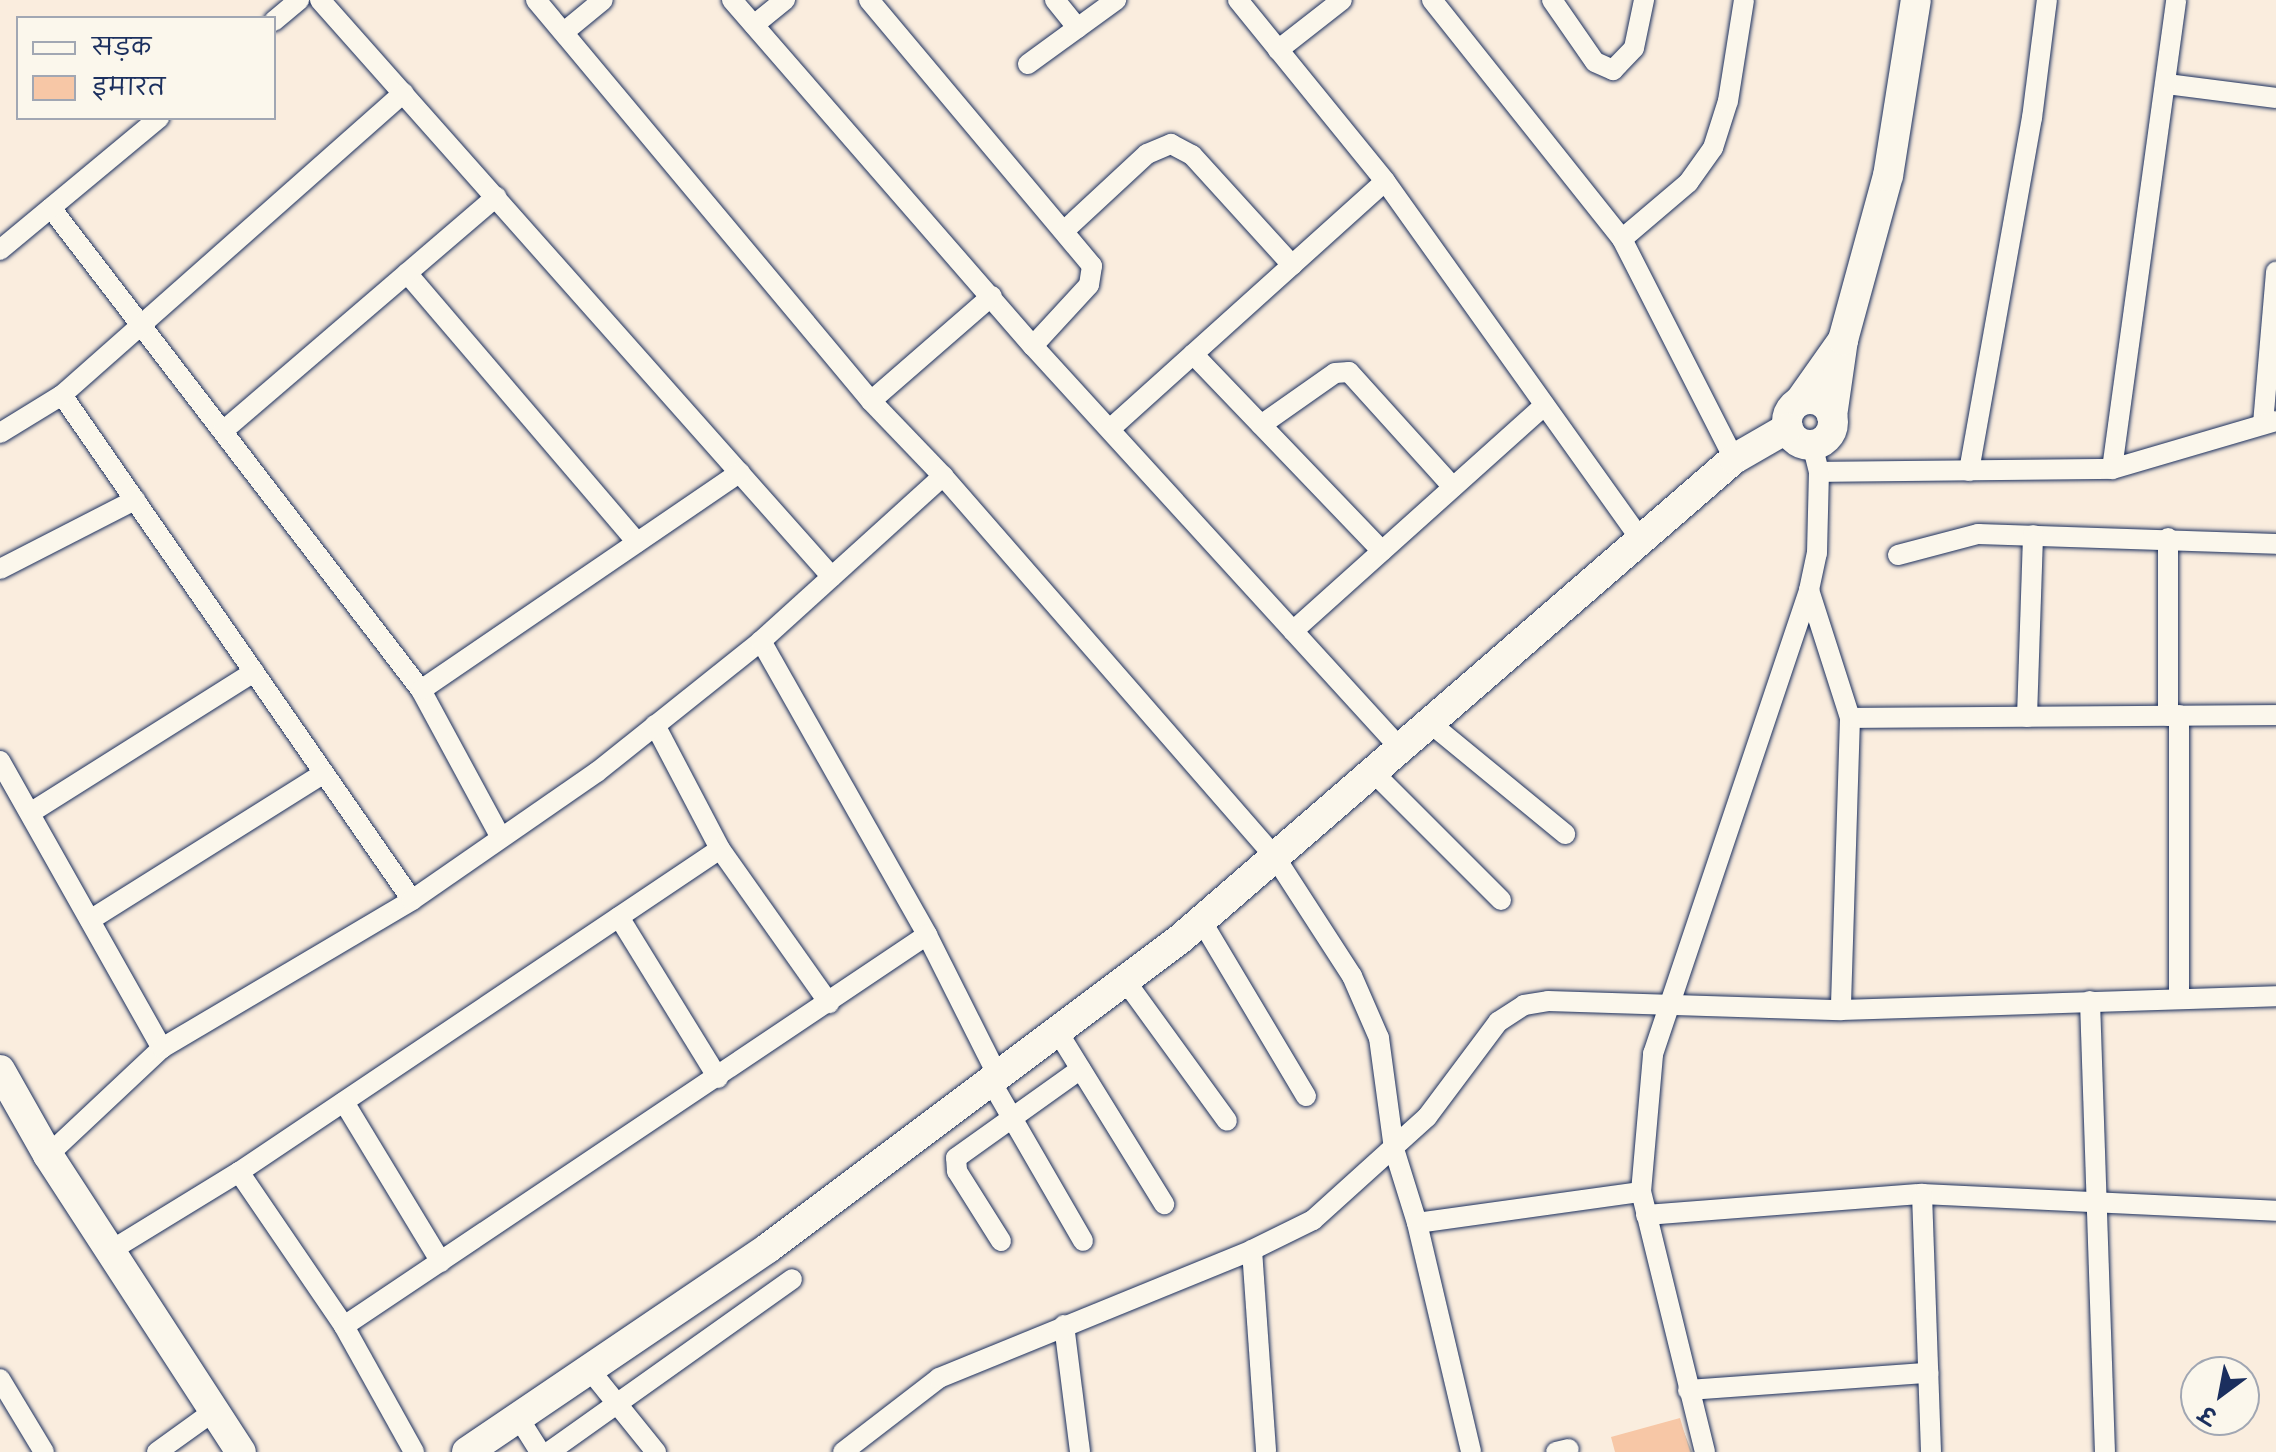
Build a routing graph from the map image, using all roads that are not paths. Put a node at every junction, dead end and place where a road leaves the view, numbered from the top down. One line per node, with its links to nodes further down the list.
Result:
1 (299, 0): 19 (street)
2 (320, 0): 26 (street)
3 (536, 0): 22 (street)
4 (603, 0): 22 (street)
5 (732, 0): 20 (street)
6 (785, 0): 20 (street)
7 (869, 0): 32 (street)
8 (1055, 0): 21 (street)
9 (1116, 0): 21 (street)
10 (1238, 0): 23 (street)
11 (1342, 0): 23 (street)
12 (1432, 0): 33 (street)
13 (1552, 0): 14 (street)
14 (1644, 0)
15 (1744, 0): 33 (street)
16 (1916, 0): 40 (street)
17 (2047, 0): 54 (street)
18 (2176, 0): 25 (street)
19 (276, 19)
20 (754, 25): 38 (street)
21 (1078, 28): 24 (street)
22 (564, 32): 44 (street)
23 (1278, 50): 29 (street)
24 (1028, 64)
25 (2167, 84): 27 (street); 53 (street)
26 (403, 93): 30 (street); 39 (street)
27 (2276, 98)
28 (157, 120): 31 (street)
29 (1385, 181): 35 (street); 45 (street)
30 (496, 197): 37 (street); 55 (street)
31 (51, 208): 34 (street); 39 (street)
32 (1064, 231): 35 (street); 41 (street)
33 (1622, 239): 52 (street)
34 (0, 250)
35 (1292, 265): 42 (street)
36 (2276, 272): 46 (street)
37 (407, 273): 49 (street); 62 (street)
38 (992, 296): 41 (street); 44 (street)
39 (139, 322): 43 (street); 49 (street)
40 (1843, 340): 51 (street); 51 (street)
41 (1033, 346): 48 (street)
42 (1193, 354): 47 (street); 48 (street)
43 (62, 395): 50 (street); 58 (street)
44 (871, 401): 56 (street)
45 (1545, 405): 57 (street); 61 (street)
46 (2270, 422): 53 (street)
47 (1261, 425): 57 (street); 64 (street)
48 (1110, 429): 69 (street)
49 (223, 431): 72 (street)
50 (0, 433)
51 (1805, 436): 52 (street); 54 (street); 68 (street)
52 (1734, 459): 61 (street)
53 (2112, 469): 54 (street)
54 (1969, 471)
55 (740, 472): 62 (street); 67 (street)
56 (943, 476): 67 (street); 87 (street)
57 (1453, 487): 64 (street)
58 (135, 500): 66 (street); 71 (street)
59 (2033, 535): 60 (street); 65 (street); 75 (street)
60 (2168, 538): 63 (street); 74 (street)
61 (1641, 540): 77 (street)
62 (637, 542): 72 (street)
63 (2276, 544)
64 (1382, 551): 69 (street)
65 (1898, 555)
66 (0, 569)
67 (832, 577): 70 (street)
68 (1809, 590): 76 (street); 99 (street)
69 (1293, 631): 79 (street)
70 (761, 641): 78 (street); 93 (street)
71 (254, 672): 82 (street); 83 (street)
72 (421, 690): 85 (street)
73 (2276, 715): 74 (street)
74 (2174, 716): 75 (street); 96 (street)
75 (2027, 717): 76 (street)
76 (1850, 718): 100 (street)
77 (1430, 723): 79 (street); 84 (street)
78 (655, 725): 85 (street); 86 (street)
79 (1400, 748): 81 (street)
80 (0, 761): 83 (street)
81 (1373, 772): 87 (street); 89 (street)
82 (324, 773): 88 (street); 91 (street)
83 (30, 813): 91 (street)
84 (1565, 834)
85 (501, 838): 88 (street)
86 (720, 849): 90 (street); 98 (street)
87 (1275, 857): 92 (street); 111 (street)
88 (412, 900): 102 (street)
89 (1501, 900)
90 (619, 917): 106 (street); 108 (street)
91 (90, 920): 102 (street)
92 (1201, 920): 94 (street); 107 (street)
93 (927, 935): 98 (street); 105 (street)
94 (1124, 979): 101 (street); 110 (street)
95 (2276, 996): 96 (street)
96 (2179, 997): 97 (street)
97 (2090, 1001): 100 (street); 116 (street)
98 (829, 1003): 106 (street)
99 (1666, 1004): 100 (street); 111 (street); 114 (street)
100 (1841, 1010)
101 (1056, 1029): 103 (street); 105 (street)
102 (162, 1048): 112 (street)
103 (1081, 1069): 109 (street); 117 (street)
104 (0, 1070): 112 (street)
105 (993, 1075): 109 (street); 129 (street)
106 (718, 1078): 125 (street)
107 (1306, 1096)
108 (344, 1102): 113 (street); 125 (street)
109 (1011, 1117): 121 (street); 122 (street)
110 (1227, 1121)
111 (1394, 1149): 120 (street); 123 (street)
112 (48, 1155): 124 (street)
113 (239, 1172): 124 (street); 128 (street)
114 (1641, 1192): 119 (street); 120 (street)
115 (1922, 1194): 116 (street); 119 (street); 130 (street)
116 (2097, 1202): 118 (street); 153 (street)
117 (1164, 1204)
118 (2276, 1211)
119 (1646, 1215): 132 (street)
120 (1417, 1223): 150 (street)
121 (1001, 1241)
122 (1083, 1241)
123 (1252, 1250): 127 (street); 149 (street)
124 (110, 1251): 135 (street)
125 (441, 1262): 128 (street)
126 (792, 1279): 133 (street)
127 (1064, 1325): 137 (street); 148 (street)
128 (344, 1326): 141 (street)
129 (589, 1369): 133 (street); 136 (street)
130 (1928, 1373): 132 (street); 152 (street)
131 (0, 1379): 134 (street)
132 (1688, 1390): 151 (street)
133 (616, 1404): 144 (street); 145 (street)
134 (8, 1411): 138 (street)
135 (214, 1411): 139 (street); 140 (street)
136 (518, 1417): 142 (street); 143 (street)
137 (869, 1430): 146 (street); 147 (street)
138 (44, 1452)
139 (157, 1452)
140 (241, 1452)
141 (414, 1452)
142 (467, 1452)
143 (540, 1452)
144 (549, 1452)
145 (656, 1452)
146 (843, 1452)
147 (872, 1452)
148 (1080, 1452)
149 (1266, 1452)
150 (1471, 1452)
151 (1705, 1452)
152 (1931, 1452)
153 (2105, 1452)

